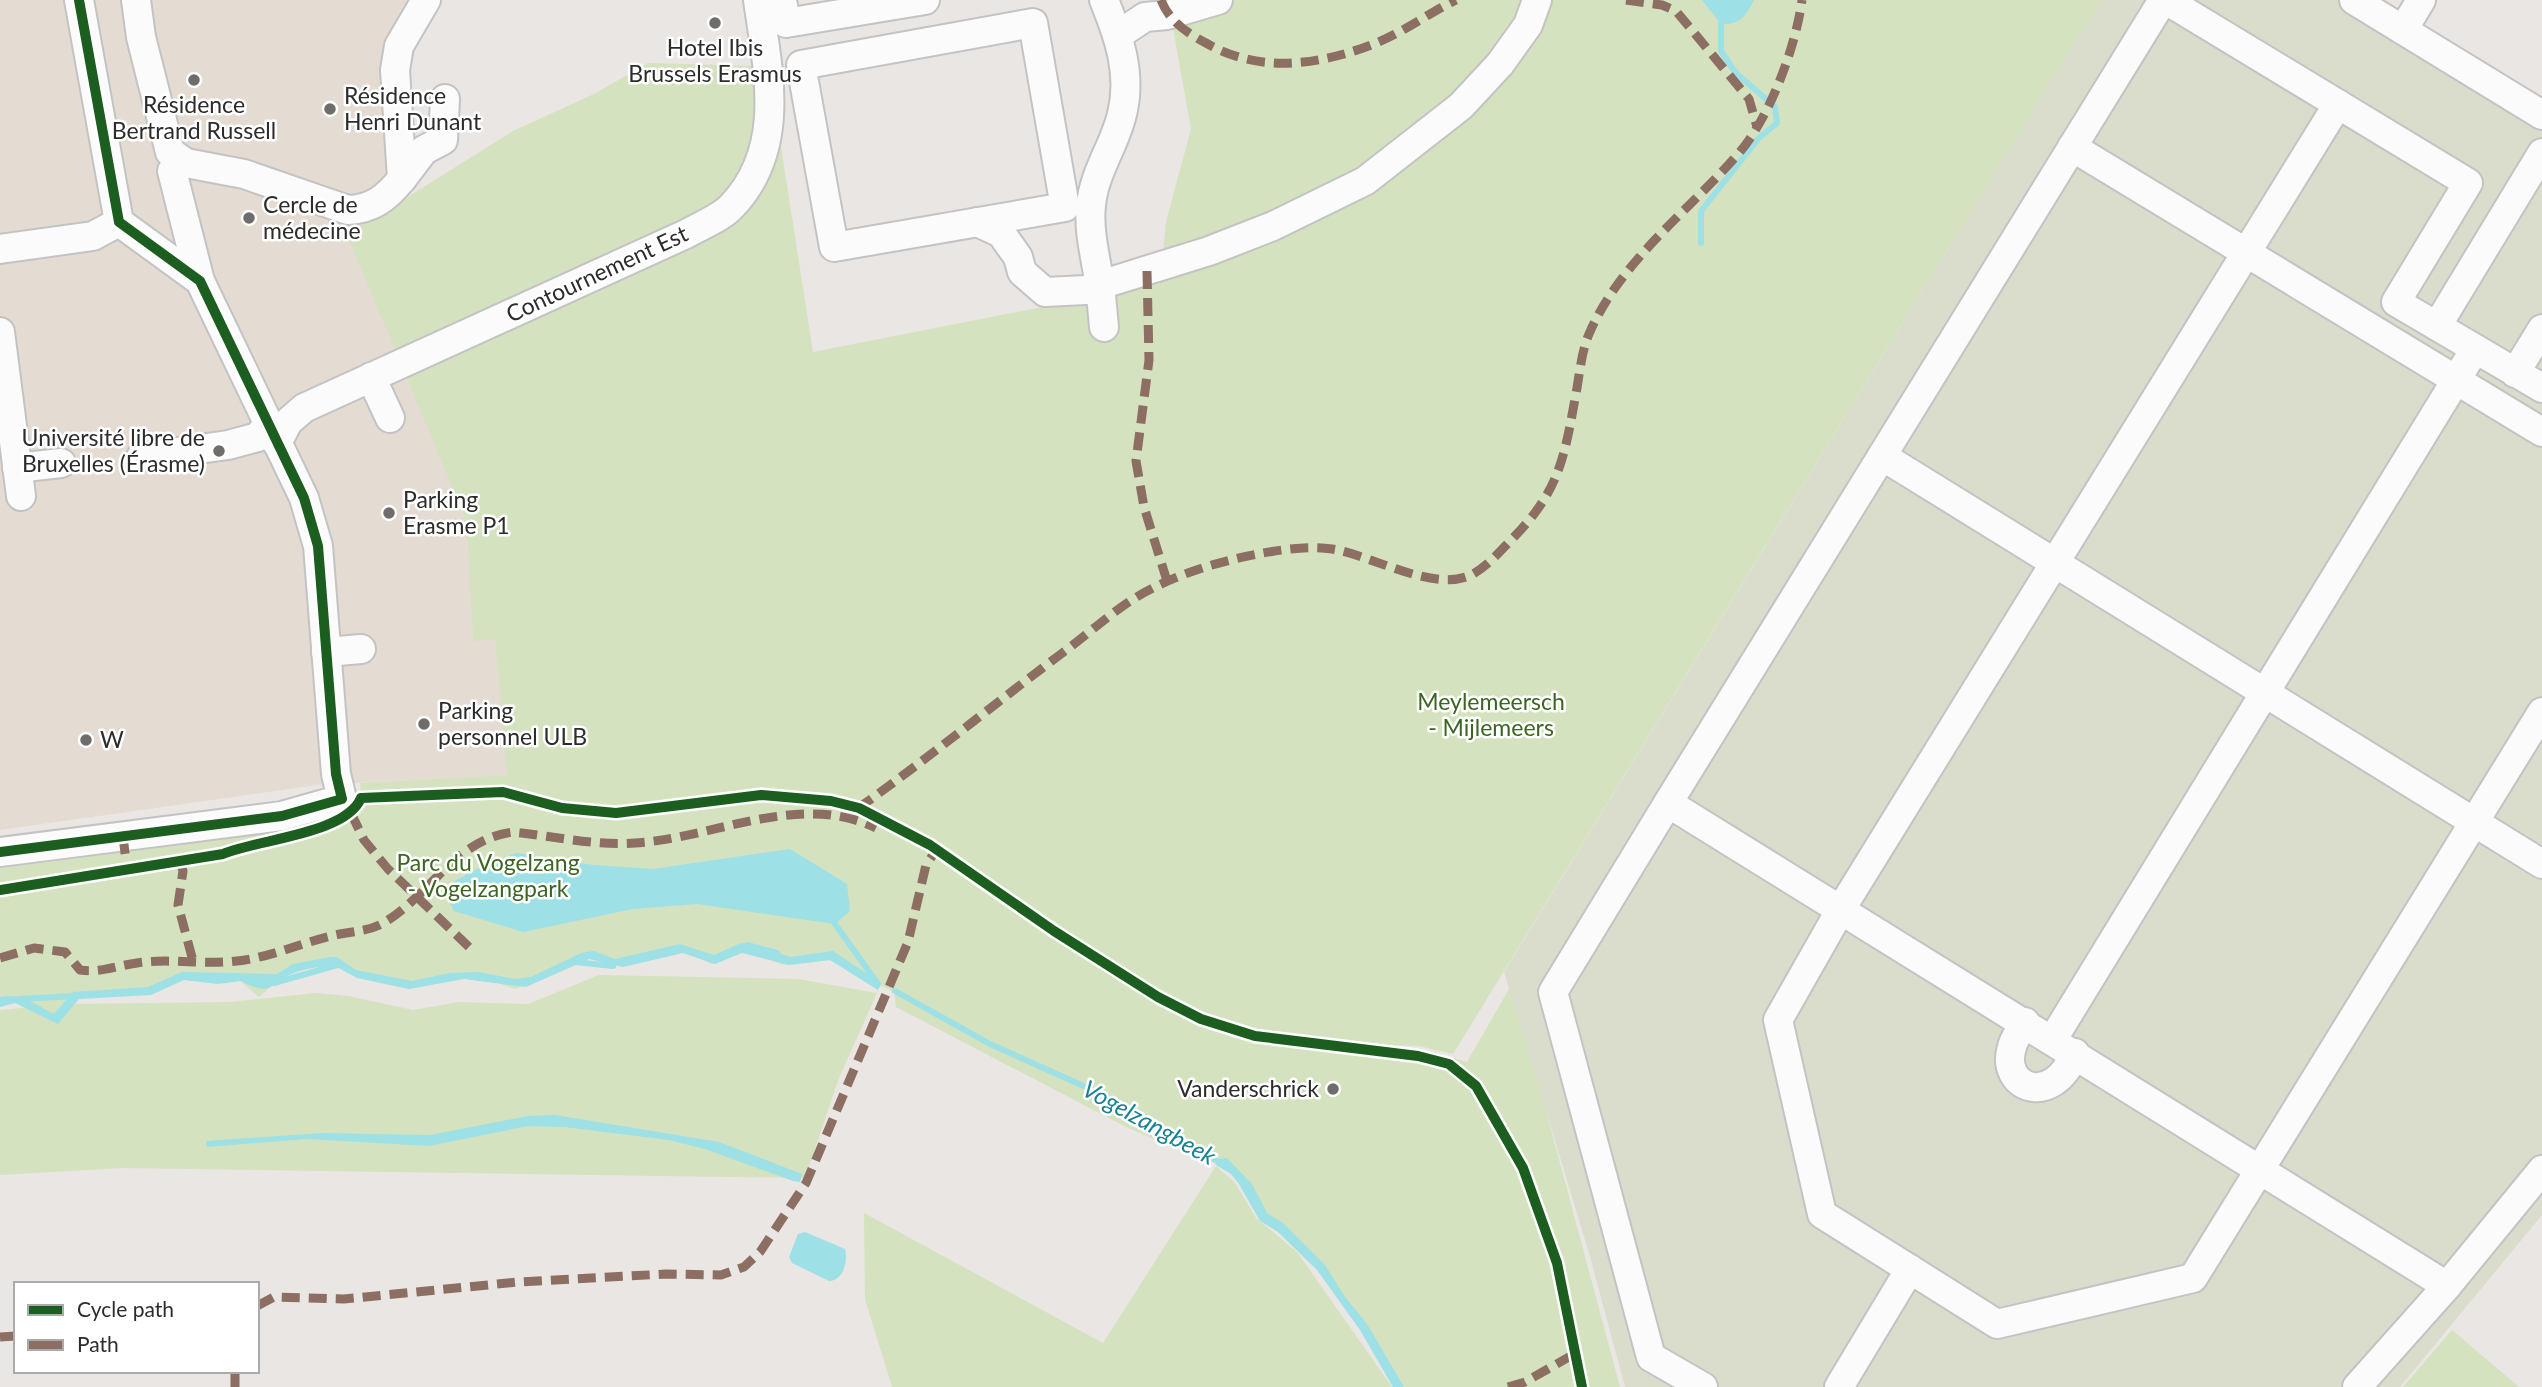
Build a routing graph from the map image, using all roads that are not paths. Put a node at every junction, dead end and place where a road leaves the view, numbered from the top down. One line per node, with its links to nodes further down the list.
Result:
1 (79, 0): 24 (street)
2 (136, 0): 22 (street)
3 (426, 0): 22 (street)
4 (758, 0): 37 (street, Contournement Est)
5 (782, 0): 6 (street)
6 (925, 0)
7 (1104, 0): 15 (street)
8 (1218, 0): 13 (street)
9 (1537, 0): 30 (street)
10 (2164, 0): 17 (street); 19 (street)
11 (2354, 0): 14 (street)
12 (2421, 0): 14 (street)
13 (1142, 9): 15 (street)
14 (2403, 30): 18 (street)
15 (1118, 35): 30 (street)
16 (444, 99): 22 (street)
17 (2338, 104): 27 (street); 31 (street)
18 (2542, 115)
19 (2072, 147): 27 (street); 43 (street)
20 (2542, 153): 31 (street)
21 (172, 171): 29 (street)
22 (402, 179)
23 (1041, 211): 25 (street); 25 (street); 28 (street)
24 (119, 222): 26 (street); 29 (street)
25 (976, 222): 28 (street)
26 (0, 249)
27 (2246, 252): 38 (street); 48 (street)
28 (1018, 257): 30 (street)
29 (200, 281): 42 (street)
30 (1100, 285): 32 (street)
31 (2437, 326): 35 (street)
32 (1104, 327)
33 (2542, 329): 36 (street)
34 (0, 332): 46 (street)
35 (2475, 349): 36 (street); 38 (street)
36 (2515, 373): 39 (street)
37 (376, 375): 40 (street); 42 (street, Contournement Est)
38 (2457, 379): 41 (street); 51 (street)
39 (2542, 388)
40 (394, 416)
41 (2542, 432)
42 (273, 434): 44 (street); 50 (street)
43 (1882, 456): 48 (street); 53 (street)
44 (141, 457)
45 (61, 463): 46 (street)
46 (18, 468): 47 (street)
47 (21, 496)
48 (2055, 563): 51 (street); 57 (street)
49 (362, 654): 50 (street)
50 (326, 657): 55 (street)
51 (2265, 693): 54 (street); 59 (street)
52 (2542, 712): 54 (street)
53 (1668, 803): 57 (street); 64 (street)
54 (2474, 822): 56 (street); 60 (street)
55 (0, 852)
56 (2542, 864)
57 (1841, 909): 58 (street); 62 (street)
58 (2025, 1022): 59 (street); 59 (street)
59 (2064, 1046): 60 (street)
60 (2261, 1170): 62 (street); 63 (street)
61 (2542, 1170): 63 (street)
62 (1910, 1269): 67 (street)
63 (2447, 1286): 68 (street)
64 (1651, 1357): 65 (street); 66 (street)
65 (1659, 1387)
66 (1703, 1387)
67 (1839, 1387)
68 (2357, 1387)

